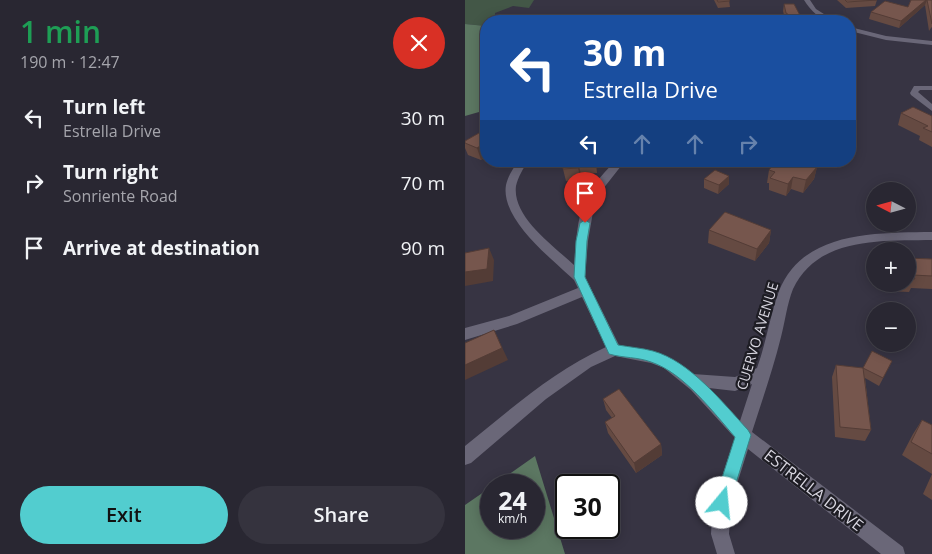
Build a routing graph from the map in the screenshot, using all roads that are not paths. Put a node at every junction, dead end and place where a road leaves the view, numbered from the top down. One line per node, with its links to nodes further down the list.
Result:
1 (807, 0): 2 (street)
2 (822, 15)
3 (856, 30): 4 (street)
4 (932, 43)
5 (932, 88): 6 (street)
6 (932, 108)
7 (519, 167): 10 (street)
8 (615, 167): 10 (street)
9 (932, 236): 14 (street, CUERVO AVENUE)
10 (579, 277): 11 (street)
11 (585, 290): 12 (street); 13 (street)
12 (465, 334)
13 (614, 350): 15 (street, ESTRELLA DRIVE); 17 (street)
14 (762, 373): 15 (street); 16 (street, CUERVO AVENUE)
15 (689, 380): 16 (street, ESTRELLA DRIVE)
16 (743, 435): 18 (street, CUERVO AVENUE); 19 (street, ESTRELLA DRIVE)
17 (465, 458)
18 (726, 554)
19 (896, 554)

